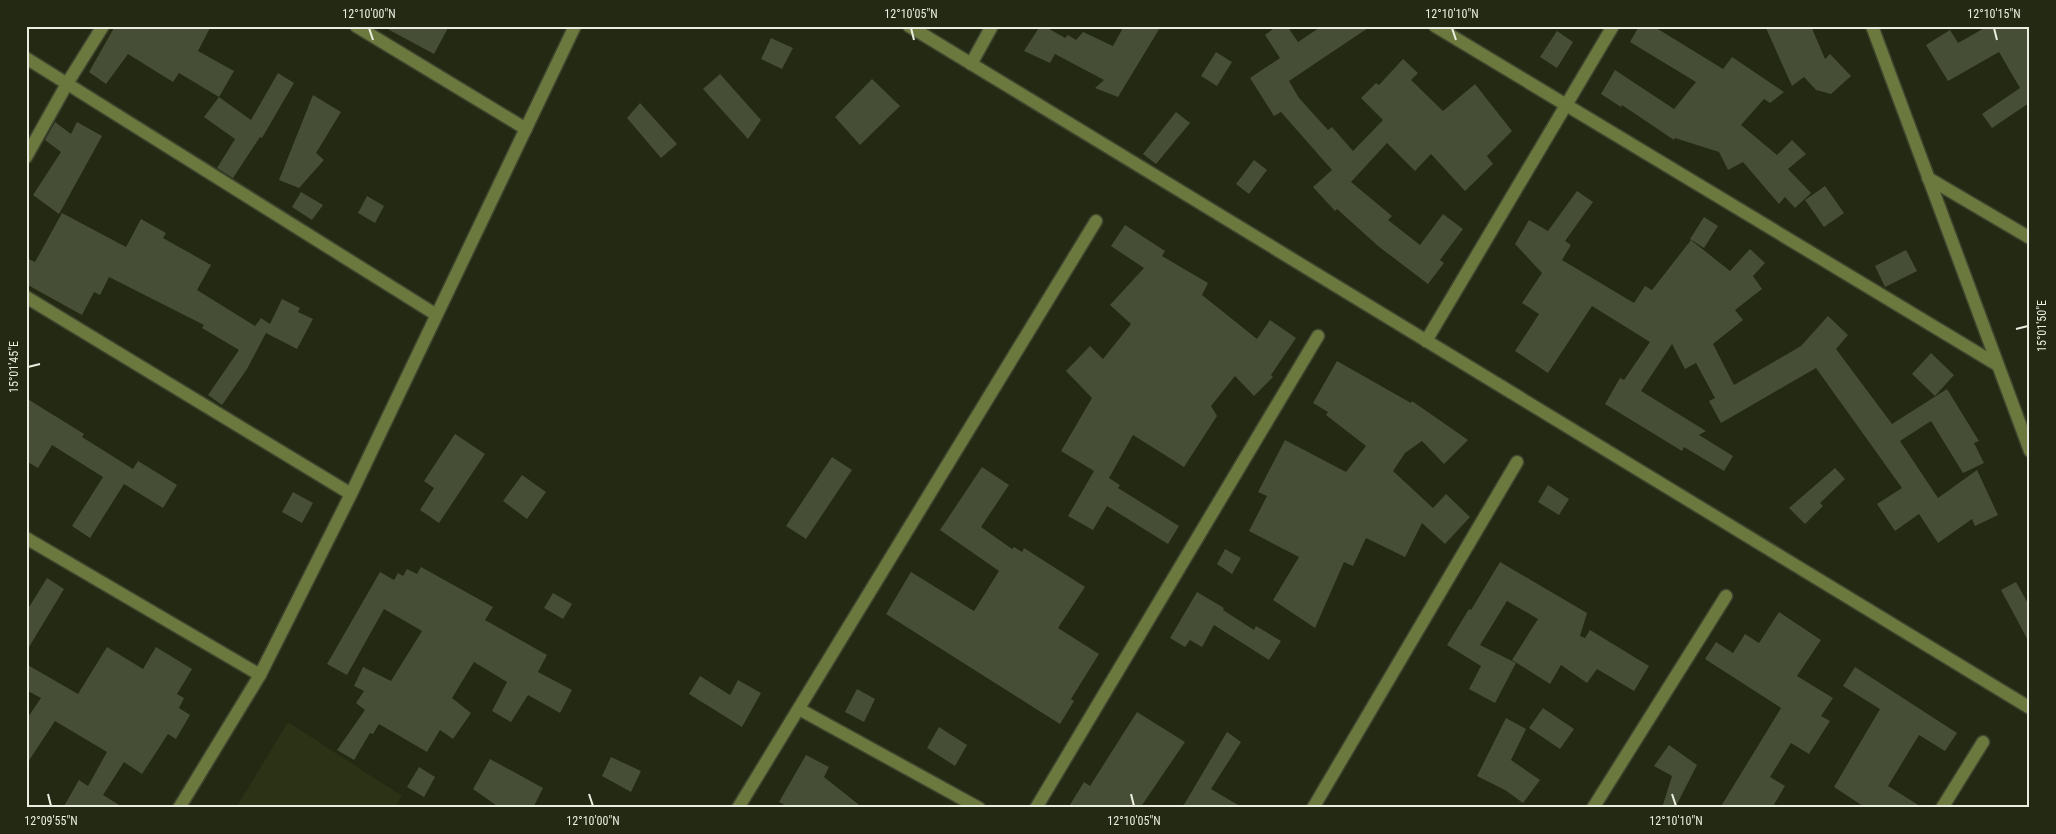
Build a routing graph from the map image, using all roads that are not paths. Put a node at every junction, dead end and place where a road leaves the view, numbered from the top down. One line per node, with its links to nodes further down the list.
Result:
1 (103, 26): 11 (street)
2 (356, 26): 13 (street)
3 (575, 26): 13 (street)
4 (909, 26): 10 (street)
5 (992, 26): 10 (street)
6 (1435, 26): 12 (street)
7 (1613, 26): 12 (street)
8 (1872, 26): 15 (street)
9 (26, 58): 11 (street)
10 (971, 64): 21 (street)
11 (68, 82): 14 (street); 19 (street)
12 (1565, 105): 21 (street); 22 (street)
13 (526, 130): 19 (street)
14 (26, 157)
15 (1928, 178): 17 (street); 22 (street)
16 (1096, 221): 32 (street)
17 (2030, 238)
18 (26, 297): 25 (street)
19 (435, 314): 25 (street)
20 (1318, 336): 37 (street)
21 (1426, 341): 29 (street)
22 (1996, 364): 23 (street)
23 (2030, 451)
24 (1517, 462): 38 (street)
25 (351, 494): 28 (street)
26 (26, 538): 28 (street)
27 (1726, 596): 39 (street)
28 (260, 675): 34 (street)
29 (1995, 687): 30 (street); 31 (street)
30 (2030, 698)
31 (2030, 708)
32 (799, 709): 35 (street); 36 (street)
33 (1983, 742): 40 (street)
34 (179, 808)
35 (738, 808)
36 (979, 808)
37 (1036, 808)
38 (1314, 808)
39 (1593, 808)
40 (1942, 808)

